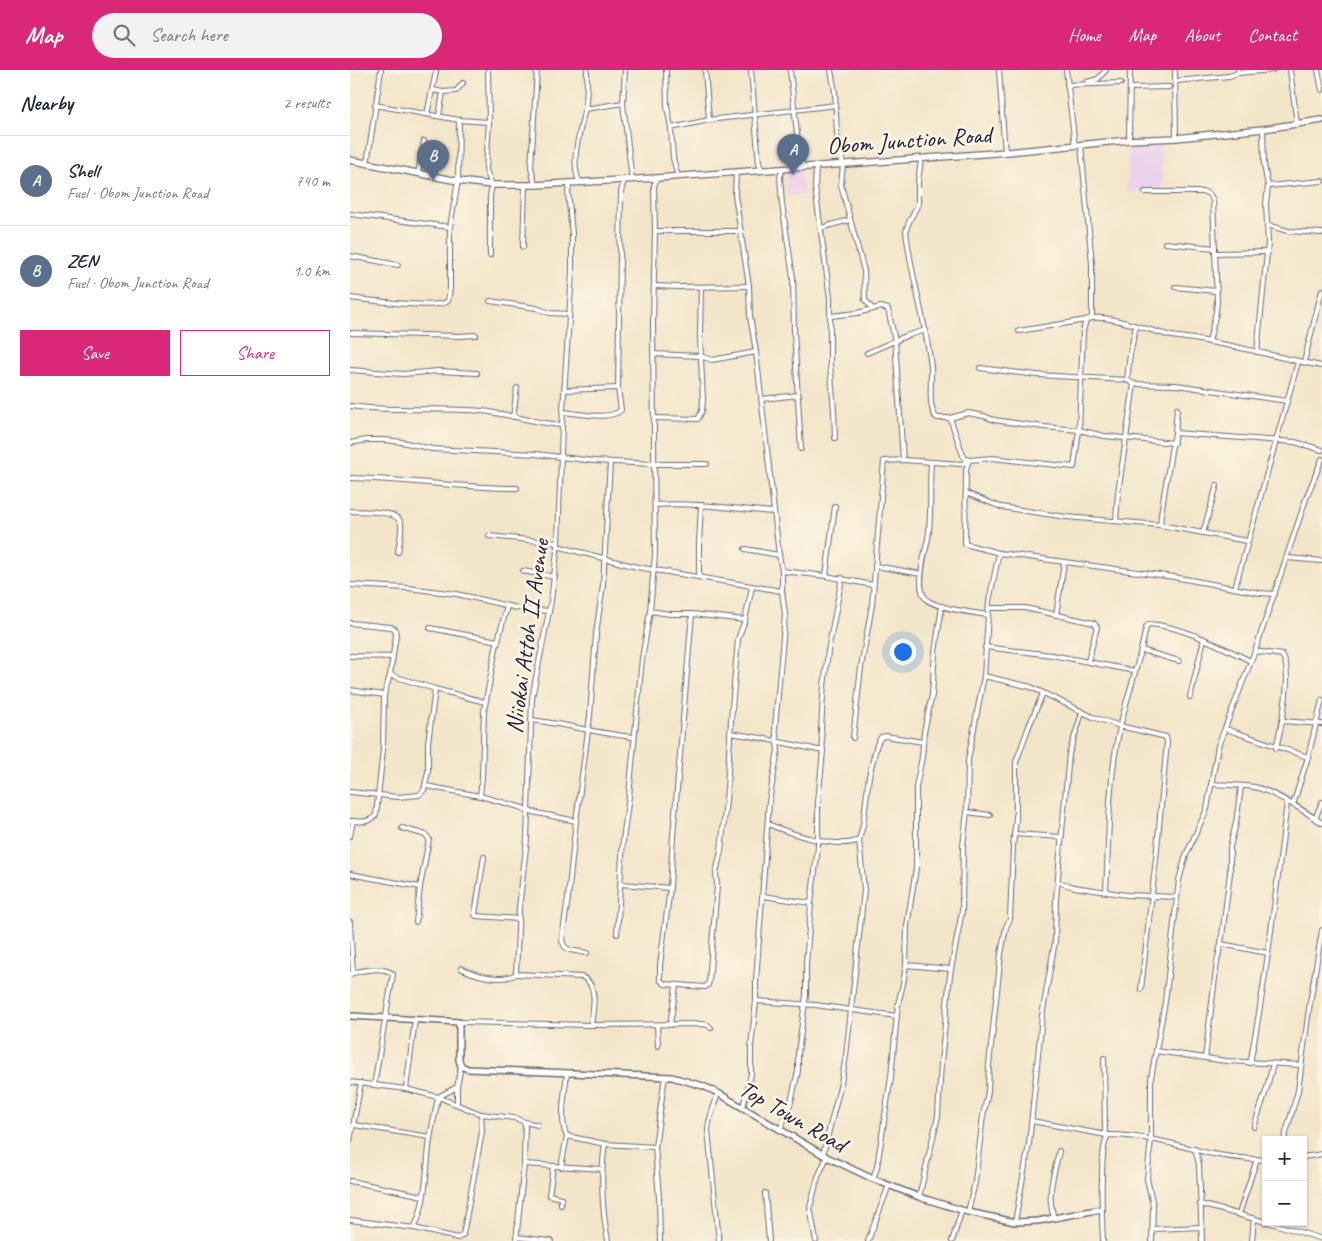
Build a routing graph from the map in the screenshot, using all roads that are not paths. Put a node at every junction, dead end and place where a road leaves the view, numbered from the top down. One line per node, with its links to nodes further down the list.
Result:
1 (381, 70): 32 (street)
2 (488, 70): 42 (street)
3 (537, 70): 71 (street)
4 (587, 70): 34 (street)
5 (625, 70): 31 (street)
6 (666, 70): 44 (street)
7 (705, 70): 40 (street)
8 (750, 70): 37 (street)
9 (790, 70): 35 (street)
10 (831, 70): 33 (street)
11 (999, 70): 50 (street)
12 (1066, 70): 25 (street)
13 (1106, 70): 24 (street)
14 (1130, 70): 27 (street)
15 (1175, 70): 21 (street)
16 (1273, 70): 20 (street)
17 (1290, 70): 43 (street)
18 (1318, 70): 29 (street)
19 (436, 72): 28 (street)
20 (1238, 72): 21 (street)
21 (1176, 81): 46 (street)
22 (463, 83): 30 (street)
23 (1121, 83): 24 (street)
24 (1080, 84): 25 (street)
25 (1067, 85): 49 (street)
26 (1169, 87): 27 (street)
27 (1130, 88): 47 (street)
28 (432, 90): 30 (street); 36 (street)
29 (1322, 90)
30 (443, 92): 38 (street)
31 (623, 104): 34 (street); 64 (street)
32 (375, 105): 36 (street); 53 (street)
33 (836, 105): 35 (street); 54 (street)
34 (585, 109): 67 (street)
35 (795, 110): 37 (street); 55 (street)
36 (427, 114): 38 (street)
37 (755, 114): 40 (street); 58 (street)
38 (439, 116): 39 (street)
39 (459, 120): 42 (street); 65 (street)
40 (709, 120): 44 (street)
41 (1322, 120): 43 (main road, Obom Junction Road)
42 (489, 122): 69 (street)
43 (1297, 124): 45 (main road, Obom Junction Road)
44 (671, 128): 61 (street)
45 (1262, 129): 46 (main road, Obom Junction Road); 72 (street)
46 (1176, 138): 47 (main road, Obom Junction Road)
47 (1129, 140): 49 (main road, Obom Junction Road)
48 (424, 141): 60 (street)
49 (1078, 145): 50 (main road, Obom Junction Road); 100 (street)
50 (1008, 152): 51 (main road, Obom Junction Road)
51 (921, 159): 54 (main road, Obom Junction Road); 103 (street)
52 (350, 160): 53 (main road, Obom Junction Road)
53 (368, 164): 60 (main road, Obom Junction Road)
54 (843, 164): 56 (main road, Obom Junction Road); 75 (street)
55 (803, 166): 56 (main road, Obom Junction Road); 57 (main road, Obom Junction Road)
56 (816, 166): 78 (street)
57 (783, 169): 58 (main road, Obom Junction Road); 126 (street)
58 (762, 170): 59 (main road, Obom Junction Road)
59 (736, 172): 61 (main road, Obom Junction Road); 80 (street)
60 (418, 174): 65 (main road, Obom Junction Road)
61 (678, 177): 62 (main road, Obom Junction Road)
62 (657, 178): 64 (main road, Obom Junction Road); 79 (street)
63 (624, 180): 64 (main road, Obom Junction Road); 67 (main road, Obom Junction Road); 124 (street)
64 (632, 180)
65 (458, 181): 69 (main road, Obom Junction Road); 77 (street)
66 (1322, 181): 72 (street)
67 (580, 182): 68 (main road, Obom Junction Road)
68 (570, 183): 71 (main road, Obom Junction Road); 98 (street, Niiokai Attoh II Avenue)
69 (492, 185): 70 (main road, Obom Junction Road); 86 (street)
70 (525, 185): 71 (main road, Obom Junction Road); 83 (street)
71 (535, 186)
72 (1268, 186): 76 (street)
73 (1145, 192): 84 (street)
74 (350, 214): 77 (street)
75 (849, 220): 78 (street); 97 (street)
76 (1267, 225): 81 (street); 85 (street)
77 (450, 228): 95 (street)
78 (821, 228): 99 (street)
79 (656, 231): 80 (street); 89 (street)
80 (741, 231): 91 (street)
81 (1322, 234)
82 (1165, 243): 84 (street)
83 (523, 247)
84 (1215, 251): 85 (street); 94 (street)
85 (1268, 252): 110 (street)
86 (490, 255)
87 (350, 256): 88 (street)
88 (398, 265)
89 (654, 286): 90 (street); 112 (street)
90 (701, 286): 91 (street); 113 (street)
91 (749, 286): 109 (street)
92 (1175, 287): 94 (street)
93 (1322, 290): 115 (street)
94 (1216, 291): 108 (street)
95 (350, 298)
96 (490, 301): 98 (street)
97 (873, 309): 99 (street); 107 (street)
98 (569, 314): 125 (street, Niiokai Attoh II Avenue)
99 (831, 316): 139 (street)
100 (1092, 318): 101 (street); 102 (street)
101 (1086, 320): 104 (street); 120 (street)
102 (1136, 326): 108 (street); 121 (street)
103 (926, 330): 107 (street); 134 (street)
104 (1019, 331)
105 (350, 333): 106 (street)
106 (476, 335)
107 (895, 341): 111 (street); 147 (street)
108 (1209, 342): 110 (street)
109 (756, 352): 113 (street); 127 (street)
110 (1257, 352): 114 (street)
111 (867, 353)
112 (654, 354): 113 (street); 133 (street)
113 (700, 356): 133 (street)
114 (1298, 362): 115 (street); 128 (street)
115 (1304, 362): 116 (street)
116 (1322, 366)
117 (980, 368): 120 (street)
118 (350, 370): 119 (street)
119 (477, 373)
120 (1082, 377): 121 (street); 136 (street)
121 (1127, 380): 122 (street)
122 (1134, 384): 128 (street); 138 (street)
123 (517, 388): 132 (street)
124 (618, 388): 125 (street); 131 (street)
125 (564, 390): 131 (street, Niiokai Attoh II Avenue)
126 (799, 395): 127 (street); 143 (street)
127 (762, 399): 161 (street)
128 (1287, 401): 140 (street)
129 (350, 406): 132 (street)
130 (1177, 409): 137 (street)
131 (563, 412): 135 (street, Niiokai Attoh II Avenue)
132 (513, 417): 135 (street)
133 (654, 418): 151 (street)
134 (950, 418): 136 (street); 148 (street)
135 (562, 425): 145 (street, Niiokai Attoh II Avenue)
136 (1079, 430): 138 (street); 148 (street)
137 (1174, 432): 140 (street); 142 (street)
138 (1126, 437): 142 (street); 162 (street)
139 (835, 438)
140 (1277, 442): 144 (street); 166 (street)
141 (350, 443): 145 (street)
142 (1174, 443): 163 (street)
143 (801, 449)
144 (1322, 450)
145 (561, 458): 149 (street); 167 (street, Niiokai Attoh II Avenue)
146 (1322, 459): 172 (street)
147 (903, 460): 150 (street); 176 (street)
148 (969, 460): 150 (street); 156 (street)
149 (610, 462): 151 (street); 173 (street)
150 (931, 463): 180 (street)
151 (654, 464): 152 (street); 157 (street)
152 (707, 464)
153 (350, 478): 155 (street)
154 (1217, 485): 164 (street)
155 (517, 488)
156 (966, 493): 162 (street); 170 (street)
157 (655, 505): 158 (street); 177 (street)
158 (701, 505): 161 (street); 181 (street)
159 (835, 506): 182 (street)
160 (350, 511): 169 (street)
161 (774, 512): 171 (street)
162 (1116, 521): 163 (street)
163 (1160, 526): 164 (street)
164 (1203, 533): 166 (street)
165 (489, 536): 167 (street)
166 (1247, 541): 188 (street)
167 (558, 544): 173 (street); 183 (street, Niiokai Attoh II Avenue)
168 (745, 549): 171 (street)
169 (398, 552)
170 (999, 553): 175 (street); 193 (street)
171 (779, 556): 179 (street)
172 (1287, 558): 174 (street); 190 (street)
173 (605, 559): 177 (street); 228 (street)
174 (1322, 561)
175 (1064, 563): 188 (street); 198 (street)
176 (876, 566): 180 (street); 186 (street)
177 (655, 570): 181 (street); 195 (street)
178 (523, 571): 183 (street)
179 (782, 571): 182 (street); 189 (street)
180 (921, 574): 192 (street)
181 (699, 576): 187 (street)
182 (826, 576): 184 (street)
183 (554, 577): 194 (street, Niiokai Attoh II Avenue)
184 (842, 578): 186 (street); 235 (street)
185 (350, 585): 191 (street)
186 (873, 585): 231 (street)
187 (752, 587): 189 (street); 199 (street)
188 (1235, 588): 190 (street)
189 (782, 591): 232 (street)
190 (1275, 594): 206 (street)
191 (507, 606): 194 (street); 203 (street)
192 (942, 606): 197 (street); 233 (street)
193 (989, 608): 197 (street); 198 (street)
194 (549, 610): 223 (street, Niiokai Attoh II Avenue)
195 (650, 611): 196 (street); 230 (street)
196 (692, 614): 199 (street); 265 (street)
197 (988, 615): 204 (street)
198 (1056, 615): 209 (street)
199 (745, 620): 229 (street)
200 (350, 623): 208 (street)
201 (430, 628): 203 (street)
202 (1204, 639): 205 (street); 211 (street); 219 (street)
203 (498, 641): 221 (street)
204 (986, 647): 209 (street); 214 (street)
205 (1141, 650): 210 (street); 212 (street)
206 (1255, 651): 211 (street); 224 (street)
207 (350, 656): 208 (street)
208 (393, 657): 213 (street)
209 (1088, 661): 212 (street)
210 (1179, 661)
211 (1251, 661): 227 (street)
212 (1135, 671): 226 (street)
213 (390, 675): 215 (street); 218 (street)
214 (984, 676): 217 (street); 247 (street)
215 (435, 689): 221 (street); 238 (street)
216 (350, 690): 218 (street)
217 (1043, 693): 222 (street); 255 (street)
218 (384, 695): 241 (street)
219 (1190, 697)
220 (1322, 700): 225 (street)
221 (485, 702): 242 (street)
222 (1082, 713): 226 (street); 257 (street)
223 (531, 720): 228 (street); 246 (street, Niiokai Attoh II Avenue)
224 (1282, 721): 225 (street); 234 (street)
225 (1320, 723): 236 (street)
226 (1120, 726): 266 (street); 268 (street)
227 (1226, 729): 234 (street); 237 (street)
228 (588, 730): 230 (street); 250 (street)
229 (730, 733): 232 (street); 284 (street)
230 (634, 737): 263 (street)
231 (853, 738)
232 (778, 741): 235 (street); 252 (street)
233 (924, 742): 259 (street); 279 (street)
234 (1276, 748): 236 (street)
235 (823, 751): 258 (street)
236 (1308, 758): 245 (street)
237 (1211, 784): 239 (street); 269 (street)
238 (426, 786): 241 (street); 242 (street)
239 (1241, 787): 244 (street); 276 (street)
240 (350, 792): 241 (street)
241 (379, 796): 251 (street)
242 (480, 796): 246 (street)
243 (1322, 802): 249 (street)
244 (1287, 803): 245 (street); 277 (street)
245 (1293, 805): 249 (street)
246 (528, 811): 250 (street); 271 (street, Niiokai Attoh II Avenue)
247 (967, 812): 248 (street); 281 (street)
248 (990, 814)
249 (1315, 819): 253 (street)
250 (576, 820): 278 (street)
251 (351, 821): 256 (street)
252 (768, 824): 258 (street); 267 (street)
253 (1322, 824)
254 (402, 828): 264 (street)
255 (1014, 834): 257 (street); 352 (street)
256 (350, 836)
257 (1062, 837): 262 (street)
258 (818, 840): 259 (street); 270 (street)
259 (859, 840): 288 (street)
260 (484, 857): 271 (street)
261 (350, 874): 264 (street)
262 (1058, 882): 266 (street); 318 (street)
263 (621, 884): 265 (street); 275 (street)
264 (420, 887): 273 (street)
265 (670, 888): 284 (street)
266 (1106, 891): 268 (street)
267 (763, 896): 270 (street); 286 (street)
268 (1152, 896): 269 (street); 285 (street)
269 (1176, 897): 299 (street)
270 (811, 903): 287 (street)
271 (518, 919): 283 (street, Niiokai Attoh II Avenue)
272 (350, 922): 282 (street)
273 (416, 922)
274 (1322, 930): 304 (street)
275 (618, 934)
276 (1221, 944): 277 (street); 301 (street)
277 (1268, 953): 302 (street)
278 (587, 954)
279 (906, 965): 281 (street); 290 (street)
280 (461, 968): 283 (street)
281 (951, 969): 348 (street)
282 (352, 973): 291 (street)
283 (516, 974): 295 (street)
284 (676, 986): 294 (street)
285 (1141, 989)
286 (756, 1001): 287 (street); 316 (street)
287 (804, 1004): 288 (street); 323 (street)
288 (852, 1011): 290 (street); 335 (street)
289 (350, 1016): 291 (street)
290 (897, 1016): 343 (street)
291 (384, 1019): 292 (street); 310 (street)
292 (415, 1020): 293 (street); 312 (street)
293 (459, 1022): 295 (street); 305 (street)
294 (670, 1024): 296 (street); 297 (street)
295 (591, 1025): 296 (street)
296 (658, 1025): 298 (street)
297 (711, 1028)
298 (658, 1046)
299 (1156, 1051): 301 (street); 328 (street)
300 (1104, 1058): 324 (street)
301 (1205, 1058): 302 (street)
302 (1250, 1063): 303 (street)
303 (1273, 1064): 304 (street); 322 (street)
304 (1302, 1064): 326 (street)
305 (461, 1066): 306 (street, Top Town Road); 311 (street)
306 (567, 1074): 307 (street, Top Town Road); 325 (street)
307 (665, 1076): 313 (street, Top Town Road); 331 (street)
308 (350, 1082): 309 (street)
309 (361, 1083): 310 (street); 320 (street)
310 (374, 1085): 312 (street)
311 (457, 1087): 314 (street); 315 (street)
312 (406, 1089): 314 (street)
313 (718, 1093): 316 (street, Top Town Road); 369 (street)
314 (438, 1097): 315 (street); 327 (street)
315 (457, 1104): 317 (street)
316 (743, 1107): 323 (street, Top Town Road)
317 (481, 1114): 319 (street); 361 (street)
318 (1032, 1121): 324 (street); 358 (street)
319 (525, 1122): 321 (street); 339 (street)
320 (354, 1125): 327 (street); 329 (street)
321 (538, 1125)
322 (1254, 1127)
323 (780, 1130): 335 (street, Top Town Road)
324 (1106, 1135): 328 (street); 351 (street)
325 (567, 1136): 330 (street); 341 (street)
326 (1285, 1136)
327 (430, 1137): 347 (street)
328 (1151, 1139): 332 (street); 362 (street)
329 (350, 1141)
330 (605, 1144): 331 (street); 342 (street)
331 (656, 1147): 368 (street)
332 (1195, 1149): 337 (street); 350 (street)
333 (1059, 1151): 354 (street)
334 (1322, 1154): 336 (street)
335 (825, 1155): 343 (street, Top Town Road); 371 (street)
336 (1307, 1156)
337 (1257, 1159): 338 (street); 353 (street)
338 (1262, 1160)
339 (524, 1164): 340 (street); 364 (street)
340 (553, 1166): 341 (street); 349 (street)
341 (561, 1167): 342 (street)
342 (602, 1169): 367 (street)
343 (873, 1179): 345 (street, Top Town Road)
344 (350, 1181): 347 (street)
345 (889, 1185): 348 (street, Top Town Road); 372 (street)
346 (765, 1193): 370 (street)
347 (423, 1196): 361 (street)
348 (919, 1197): 352 (street, Top Town Road)
349 (561, 1204)
350 (1200, 1204): 353 (street); 359 (street)
351 (1102, 1209): 354 (street, Top Town Road); 374 (street)
352 (965, 1211): 358 (street, Top Town Road); 373 (street)
353 (1239, 1214): 355 (street)
354 (1054, 1218): 358 (street, Top Town Road)
355 (1254, 1218): 357 (street); 377 (street)
356 (350, 1220): 361 (street)
357 (1262, 1220)
358 (1015, 1222)
359 (1202, 1226): 362 (street); 376 (street)
360 (1280, 1226): 363 (street)
361 (414, 1228)
362 (1152, 1229): 375 (street)
363 (1306, 1234): 365 (street); 378 (street)
364 (516, 1239): 366 (street)
365 (1322, 1239)
366 (551, 1241)
367 (608, 1241)
368 (660, 1241)
369 (719, 1241)
370 (769, 1241)
371 (816, 1241)
372 (868, 1241)
373 (952, 1241)
374 (1103, 1241)
375 (1152, 1241)
376 (1202, 1241)
377 (1252, 1241)
378 (1303, 1241)

